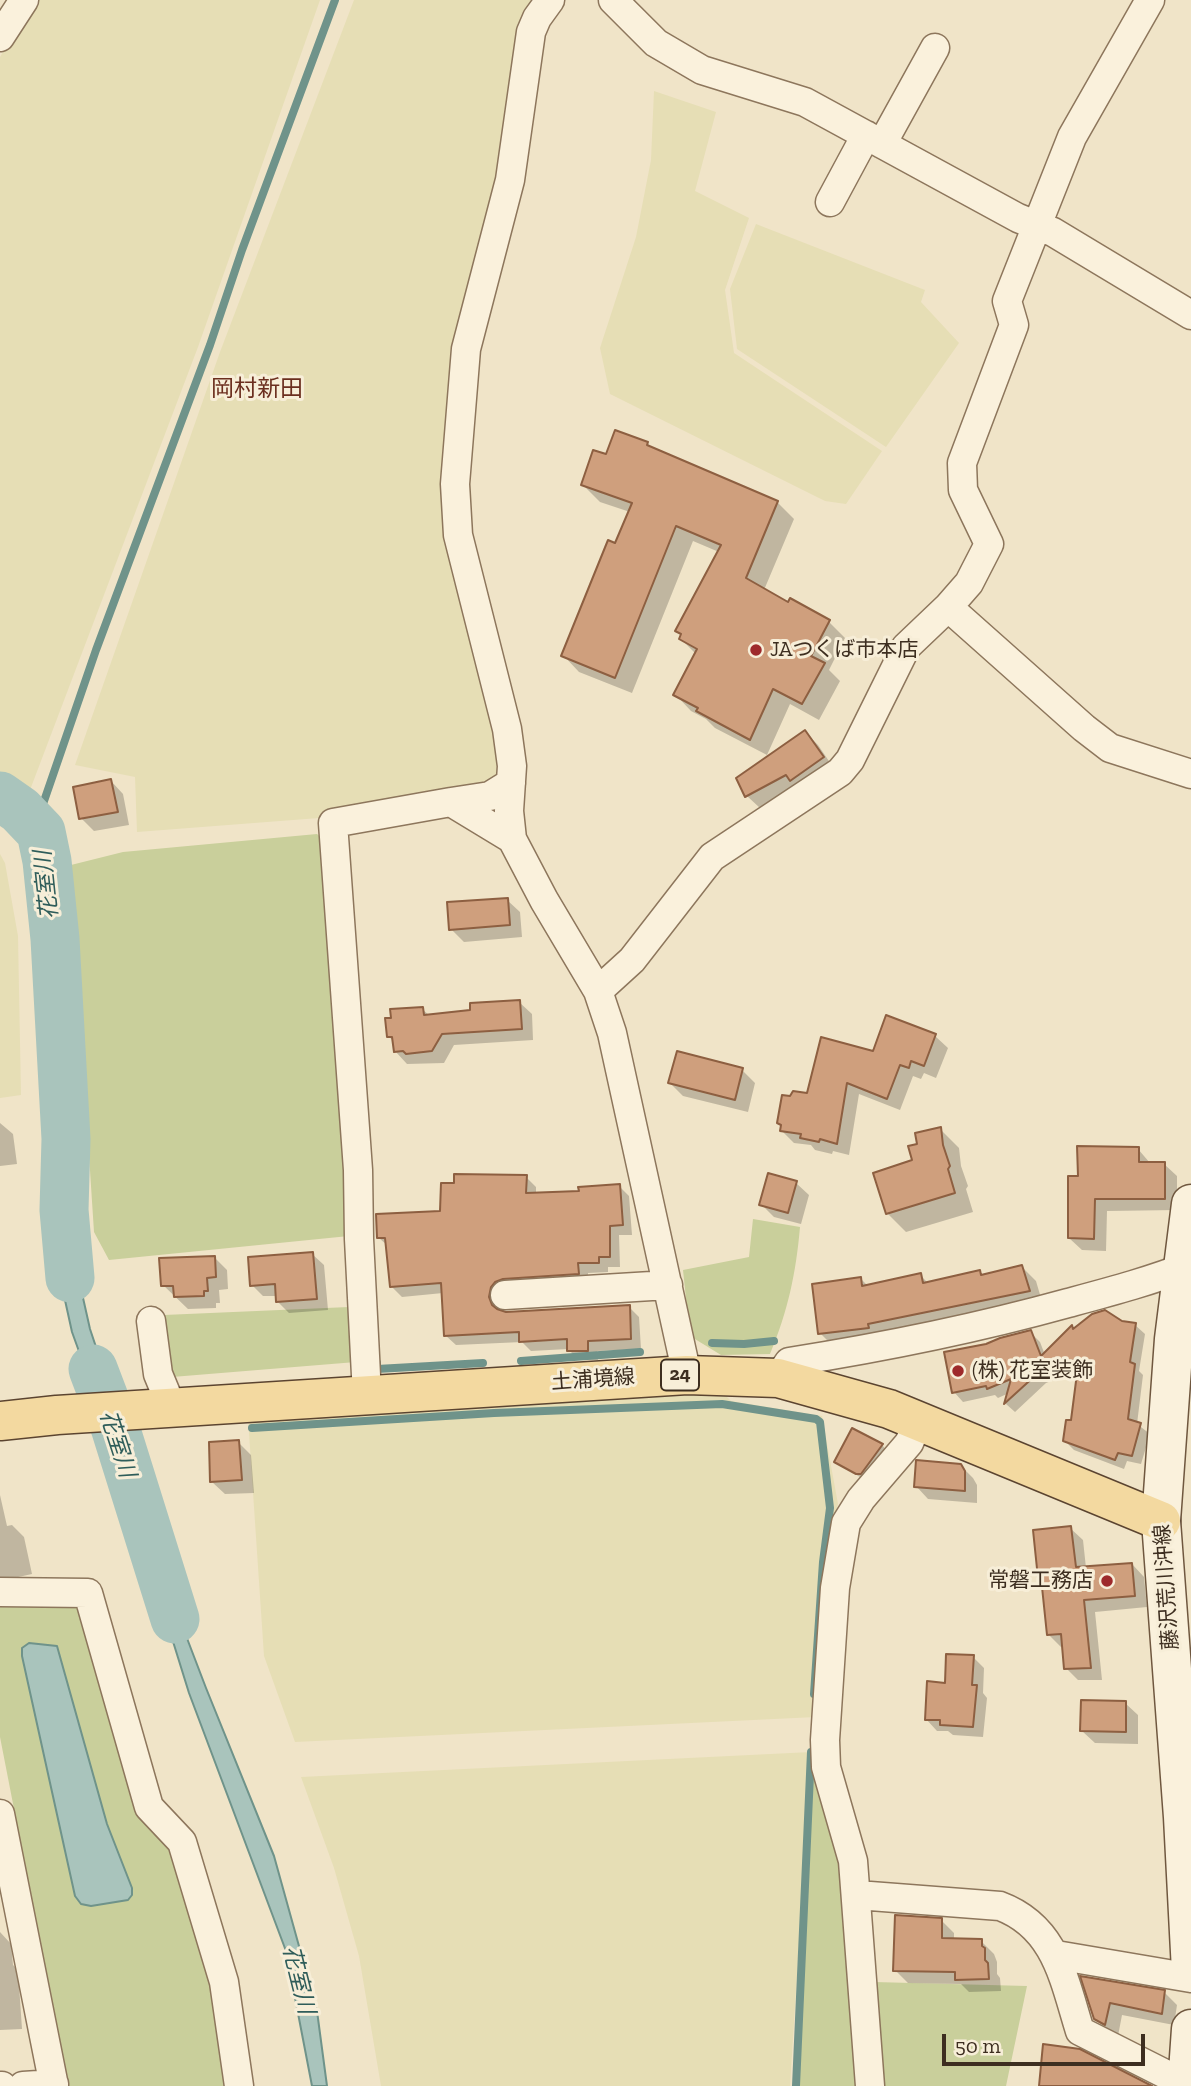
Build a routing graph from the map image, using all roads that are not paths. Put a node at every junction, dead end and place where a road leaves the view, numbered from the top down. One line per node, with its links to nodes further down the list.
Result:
1 (24, 0): 5 (street)
2 (550, 0): 13 (street)
3 (613, 0): 7 (street)
4 (1150, 0): 9 (street)
5 (0, 37)
6 (935, 48): 7 (street)
7 (874, 139): 8 (street); 9 (street)
8 (830, 202)
9 (1037, 224): 10 (street); 11 (street)
10 (1191, 315)
11 (948, 607): 12 (street); 16 (street)
12 (1191, 774)
13 (511, 783): 14 (street); 15 (street)
14 (451, 802): 15 (street); 24 (street)
15 (512, 839): 16 (street)
16 (598, 991): 19 (street)
17 (1191, 1204): 18 (main road, 藤沢荒川沖線)
18 (1186, 1267): 23 (street); 28 (main road, 藤沢荒川沖線)
19 (668, 1285): 20 (street); 22 (street)
20 (505, 1295)
21 (151, 1321): 25 (street)
22 (687, 1375): 23 (main road, 土浦境線 / 24); 24 (main road, 土浦境線 / 24)
23 (778, 1378): 26 (main road, 土浦境線 / 24)
24 (367, 1395): 25 (main road, 土浦境線 / 24)
25 (164, 1409): 27 (main road, 土浦境線 / 24)
26 (919, 1420): 28 (main road, 土浦境線 / 24); 31 (street)
27 (0, 1421)
28 (1176, 1526): 34 (main road, 藤沢荒川沖線)
29 (0, 1592): 39 (street)
30 (0, 1814): 32 (street)
31 (857, 1895): 33 (street); 40 (street)
32 (9, 1904): 37 (street)
33 (1056, 1955): 35 (street); 41 (street)
34 (1191, 1971)
35 (1191, 1978)
36 (1191, 2029): 41 (main road)
37 (54, 2085): 38 (street)
38 (23, 2086)
39 (239, 2086)
40 (870, 2086)
41 (1187, 2086)

